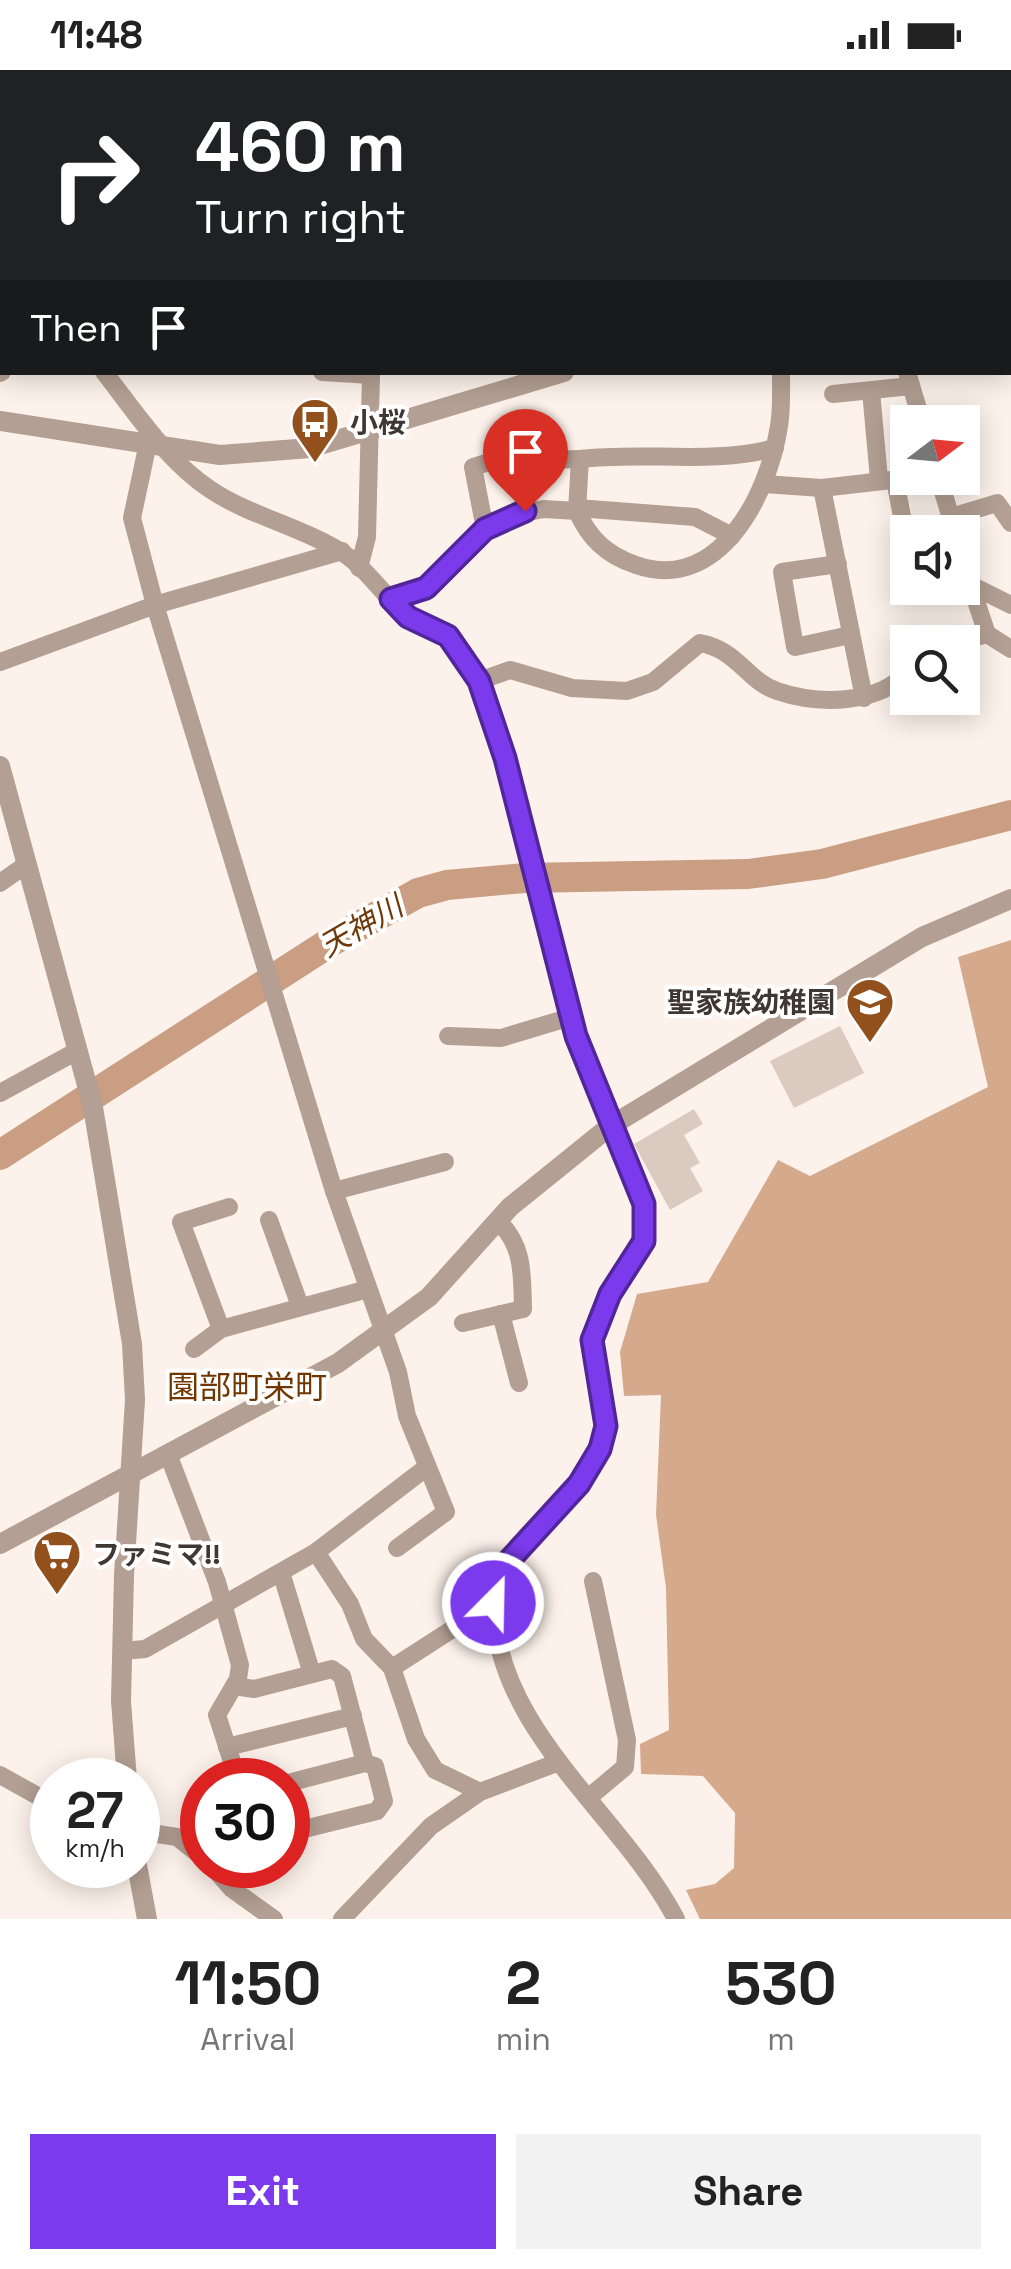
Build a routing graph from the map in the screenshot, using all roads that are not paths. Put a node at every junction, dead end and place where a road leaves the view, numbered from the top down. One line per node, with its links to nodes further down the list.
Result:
1 (106, 375): 12 (street)
2 (372, 375): 11 (street)
3 (546, 375): 6 (street)
4 (781, 375): 13 (street)
5 (909, 380): 7 (street); 9 (street)
6 (503, 382): 11 (street)
7 (871, 391): 8 (street); 15 (street)
8 (833, 394)
9 (917, 405)
10 (0, 421): 12 (street)
11 (372, 432): 12 (street); 26 (street)
12 (155, 444): 24 (street); 29 (street)
13 (774, 448): 14 (street); 17 (street)
14 (580, 459): 19 (street); 22 (street)
15 (890, 464)
16 (890, 480): 18 (street)
17 (764, 484): 18 (street); 23 (street)
18 (822, 488): 25 (street)
19 (577, 509): 22 (street); 23 (street); 23 (street)
20 (974, 515): 21 (street)
21 (1011, 524)
22 (485, 529): 28 (street)
23 (732, 536)
24 (342, 551): 26 (street); 29 (street)
25 (838, 564): 33 (street); 33 (street)
26 (360, 568): 28 (street)
27 (980, 583): 31 (street)
28 (391, 599): 37 (street)
29 (155, 605): 36 (street); 50 (street)
30 (977, 605): 32 (street)
31 (1011, 605)
32 (987, 634): 34 (street); 35 (street)
33 (850, 635): 39 (street)
34 (980, 636)
35 (1011, 649)
36 (0, 662)
37 (479, 681): 39 (street); 44 (street)
38 (890, 688): 39 (street)
39 (864, 698)
40 (0, 766): 41 (street)
41 (27, 864): 42 (street); 46 (street)
42 (0, 883)
43 (1011, 898): 48 (street)
44 (571, 1017): 45 (street); 48 (street)
45 (448, 1036)
46 (78, 1051): 47 (street); 64 (street)
47 (0, 1093)
48 (609, 1126): 53 (street); 70 (street)
49 (445, 1162): 50 (street)
50 (334, 1191): 54 (street)
51 (229, 1207): 58 (street)
52 (269, 1220): 55 (street)
53 (498, 1220): 56 (street); 59 (street)
54 (368, 1290): 55 (street); 59 (street)
55 (300, 1306): 58 (street)
56 (501, 1314): 57 (street); 61 (street)
57 (463, 1323)
58 (221, 1329): 60 (street)
59 (383, 1334): 62 (street); 63 (street)
60 (194, 1348)
61 (518, 1383)
62 (168, 1454): 64 (street); 71 (street)
63 (427, 1467): 66 (street); 67 (street)
64 (132, 1473): 65 (street); 72 (street)
65 (0, 1544)
66 (396, 1548)
67 (316, 1552): 68 (street); 73 (street)
68 (281, 1572): 71 (street); 74 (street)
69 (593, 1580): 86 (street)
70 (493, 1603): 73 (street); 81 (street)
71 (223, 1606): 72 (street); 75 (street)
72 (122, 1652): 78 (street)
73 (392, 1668): 85 (street)
74 (312, 1674): 75 (street); 76 (street)
75 (234, 1686): 77 (street)
76 (352, 1716): 77 (street); 80 (street)
77 (227, 1747): 79 (street)
78 (127, 1758)
79 (231, 1758)
80 (364, 1762): 83 (street); 87 (street)
81 (559, 1762): 85 (street); 86 (street)
82 (0, 1775): 84 (street)
83 (310, 1776)
84 (30, 1792)
85 (480, 1792): 92 (street)
86 (588, 1798): 93 (street)
87 (310, 1828)
88 (141, 1888): 90 (street)
89 (231, 1888): 91 (street)
90 (147, 1919)
91 (274, 1919)
92 (342, 1919)
93 (676, 1919)

